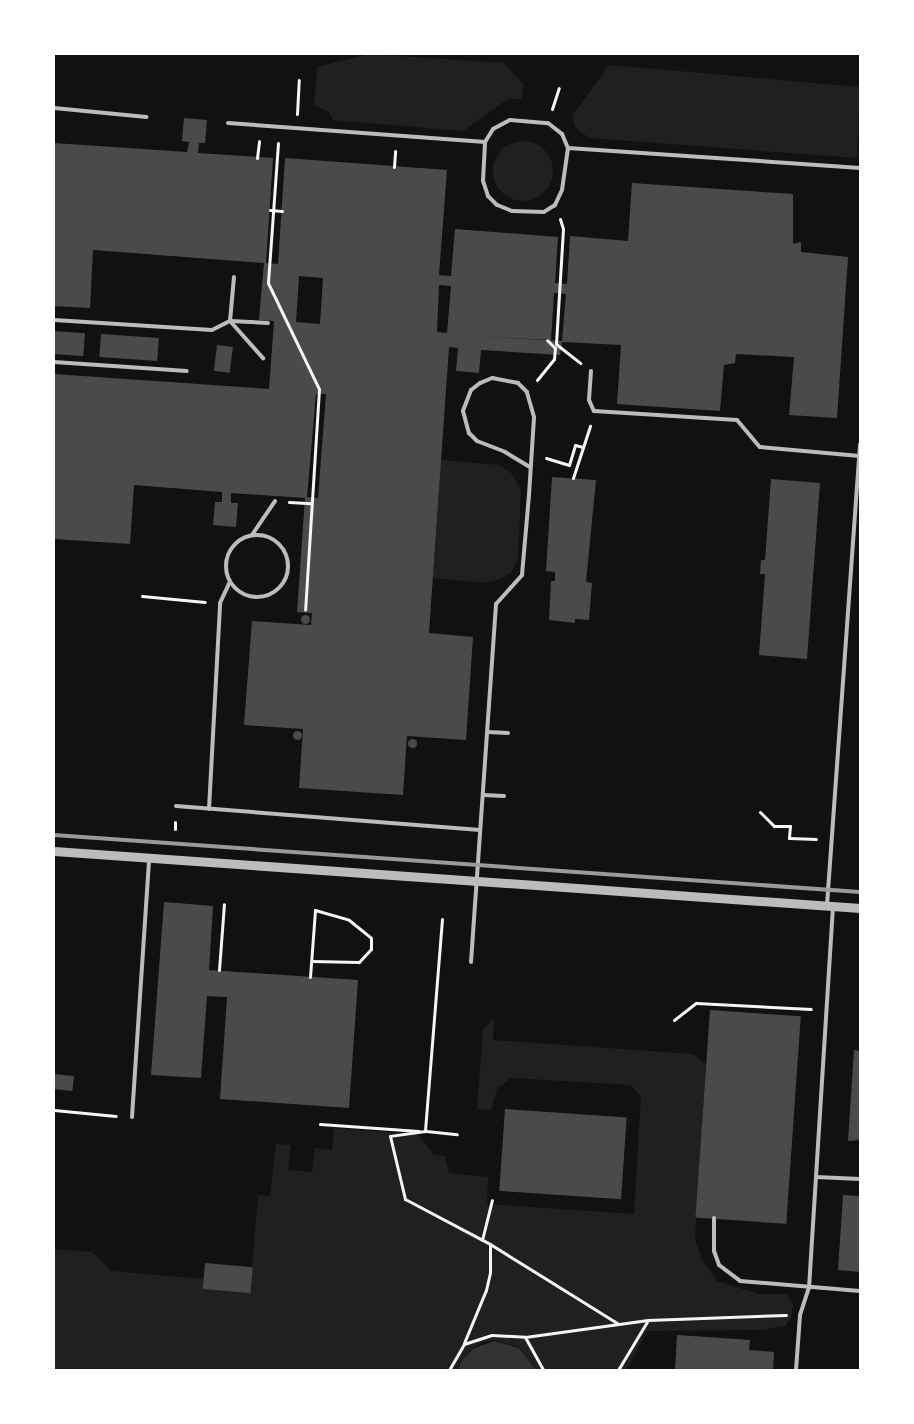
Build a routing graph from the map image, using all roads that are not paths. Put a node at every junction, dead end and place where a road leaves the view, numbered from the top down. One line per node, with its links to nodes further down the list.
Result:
1 (54, 108): 2 (lane)
2 (147, 116)
3 (228, 123): 4 (lane)
4 (485, 142): 5 (lane); 5 (lane)
5 (568, 148): 6 (lane)
6 (860, 168)
7 (234, 277): 9 (lane)
8 (54, 320): 9 (lane)
9 (230, 321): 10 (lane); 11 (lane)
10 (268, 323)
11 (263, 358)
12 (54, 362): 13 (lane)
13 (187, 371)
14 (591, 371): 16 (lane)
15 (860, 444): 16 (lane)
16 (860, 456): 31 (lane)
17 (530, 467): 17 (lane); 21 (lane)
18 (275, 501): 19 (lane)
19 (252, 535): 20 (lane); 20 (lane)
20 (230, 582): 26 (lane)
21 (488, 732): 22 (lane); 23 (lane)
22 (508, 733)
23 (483, 795): 24 (lane); 27 (lane)
24 (504, 796)
25 (176, 806): 26 (lane)
26 (209, 809): 27 (lane)
27 (480, 830): 30 (lane)
28 (54, 851): 29 (street)
29 (149, 857): 30 (street); 34 (lane)
30 (476, 880): 31 (street); 33 (lane)
31 (830, 905): 32 (street); 35 (lane)
32 (860, 908)
33 (471, 962)
34 (132, 1117)
35 (816, 1177): 36 (lane); 38 (lane)
36 (860, 1179)
37 (714, 1218): 38 (lane)
38 (808, 1288): 39 (lane); 40 (lane)
39 (860, 1292)
40 (796, 1370)

